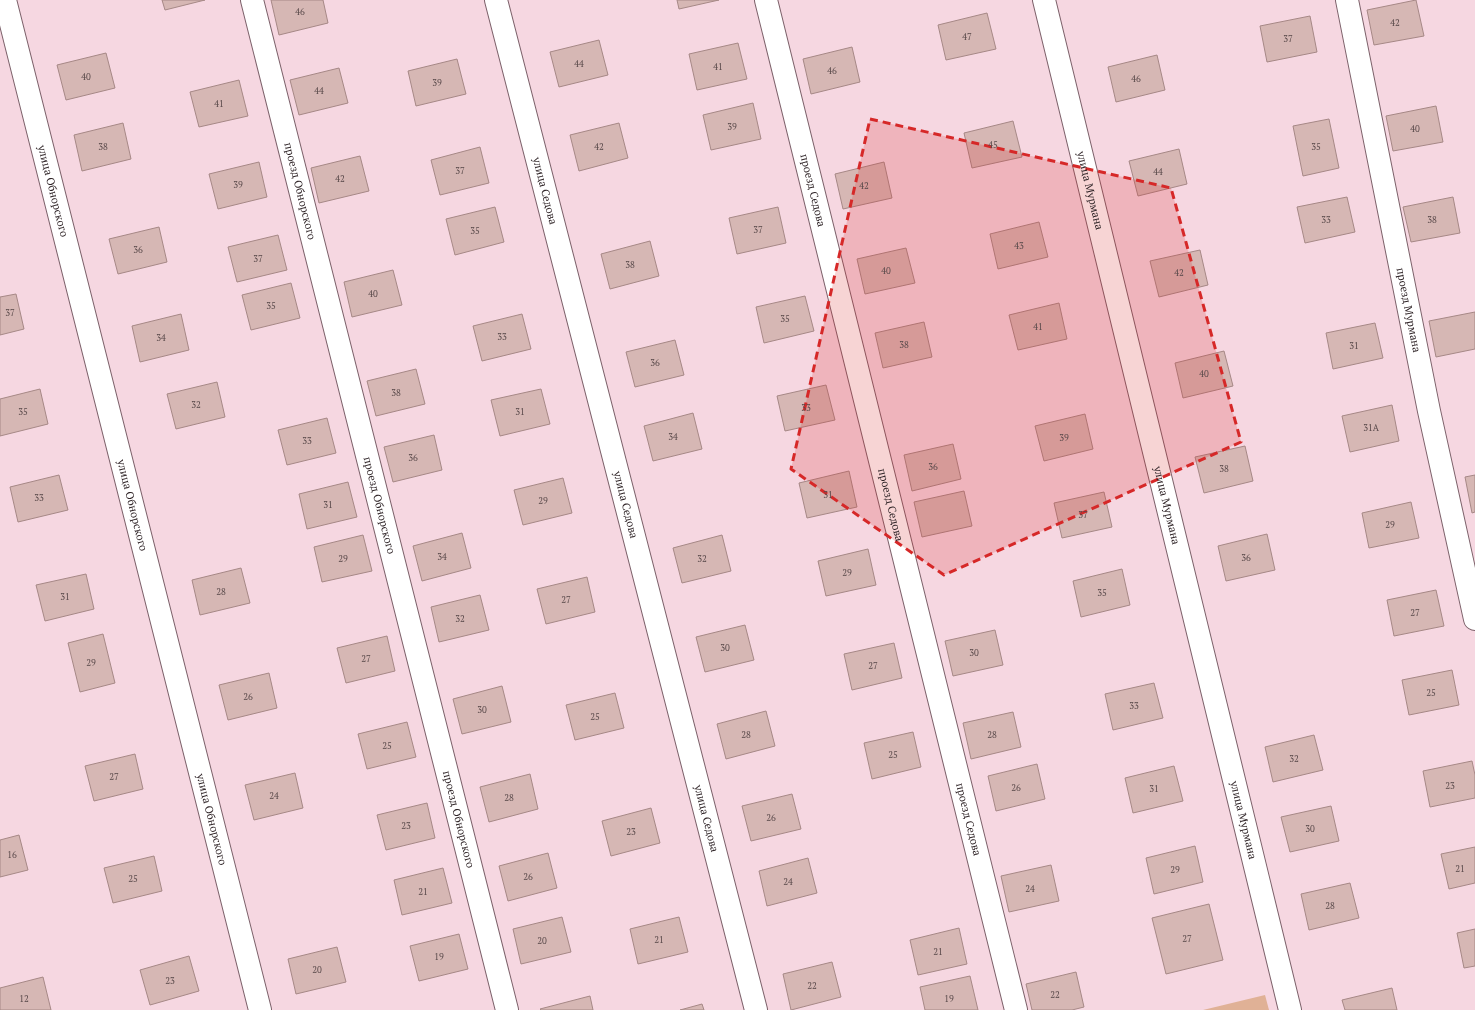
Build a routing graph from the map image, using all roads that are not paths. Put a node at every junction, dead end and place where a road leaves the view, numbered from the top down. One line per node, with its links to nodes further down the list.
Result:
1 (5, 0): 8 (street, улица Обнорского)
2 (252, 0): 9 (street, проезд Обнорского)
3 (496, 0): 10 (street, улица Седова)
4 (766, 0): 11 (street, проезд Седова)
5 (1044, 0): 12 (street, улица Мурмана)
6 (1347, 0): 7 (street, проезд Мурмана)
7 (1475, 618)
8 (260, 1010)
9 (507, 1010)
10 (756, 1010)
11 (1016, 1010)
12 (1290, 1010)

